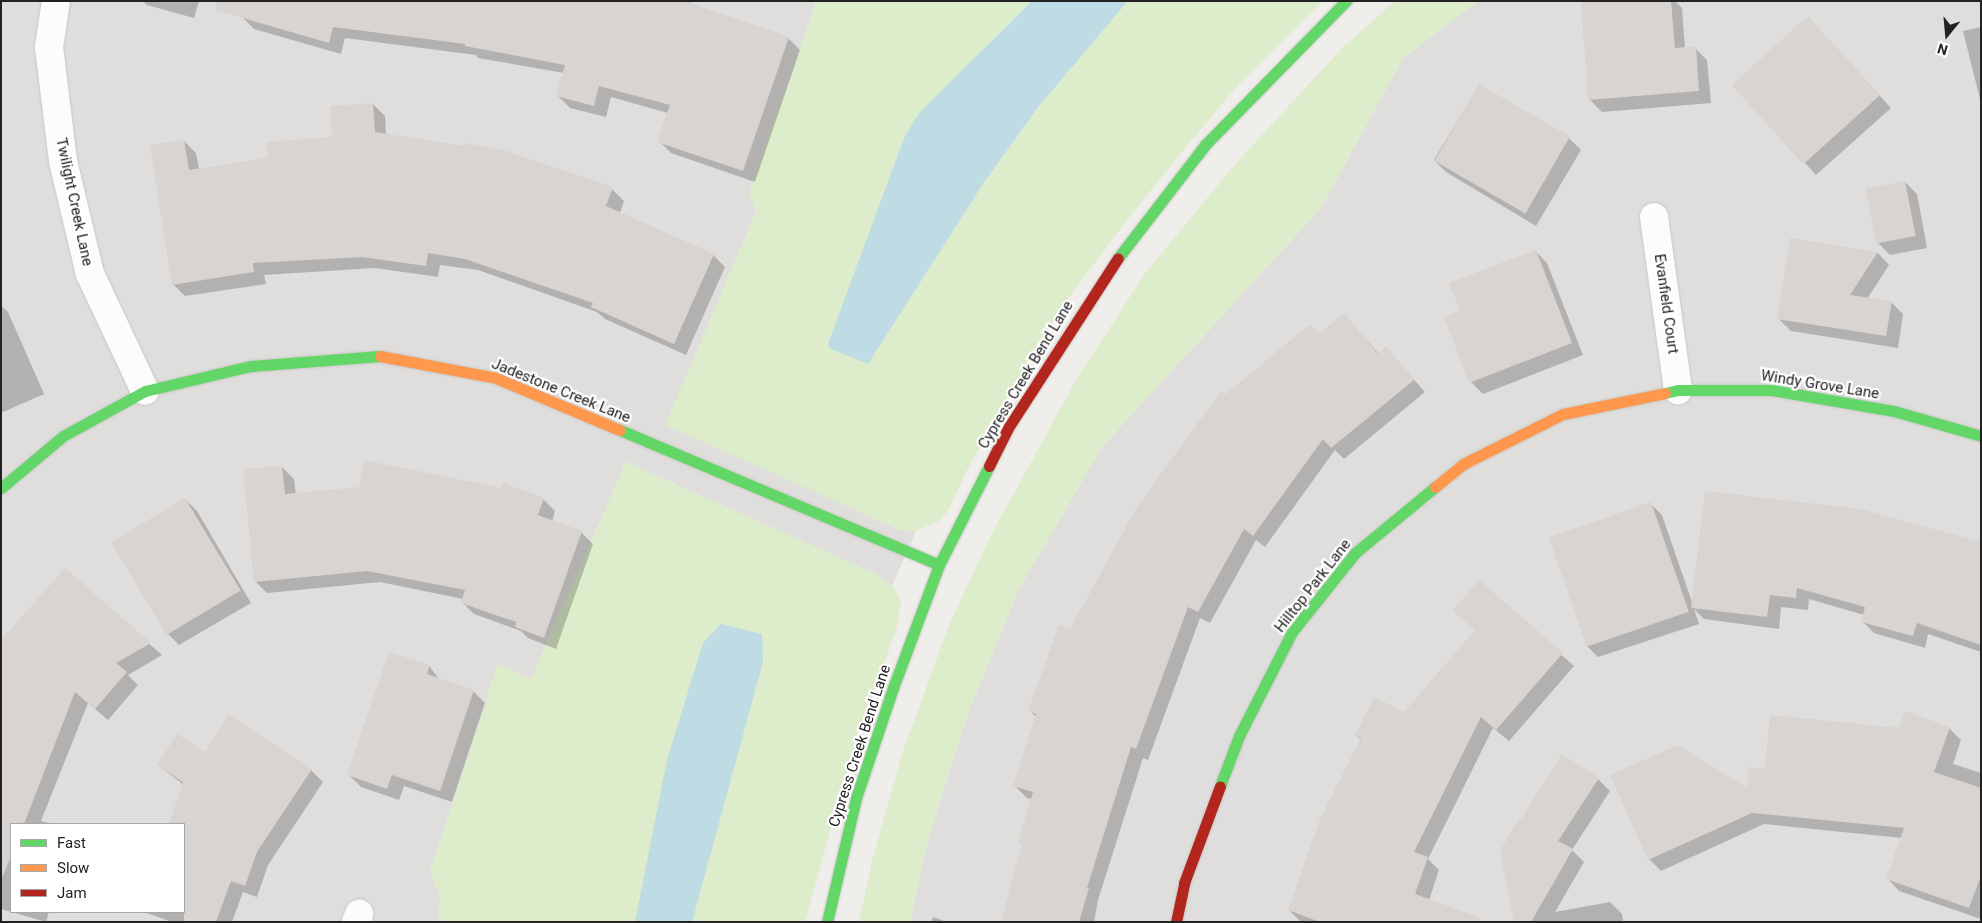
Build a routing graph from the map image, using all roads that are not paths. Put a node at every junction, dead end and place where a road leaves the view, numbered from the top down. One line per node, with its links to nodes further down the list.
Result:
1 (56, 1): 5 (street, Twilight Creek Lane)
2 (1346, 1): 9 (street, Cypress Creek Bend Lane)
3 (1654, 217): 4 (street, Evanfield Court)
4 (1678, 390): 6 (street, Windy Grove Lane); 7 (street, Windy Grove Lane)
5 (145, 391): 8 (street, Jadestone Creek Lane); 9 (street, Jadestone Creek Lane)
6 (1563, 414): 11 (street, Hilltop Park Lane)
7 (1981, 436)
8 (1, 488)
9 (939, 564): 10 (street, Cypress Creek Bend Lane)
10 (827, 922)
11 (1176, 922)

